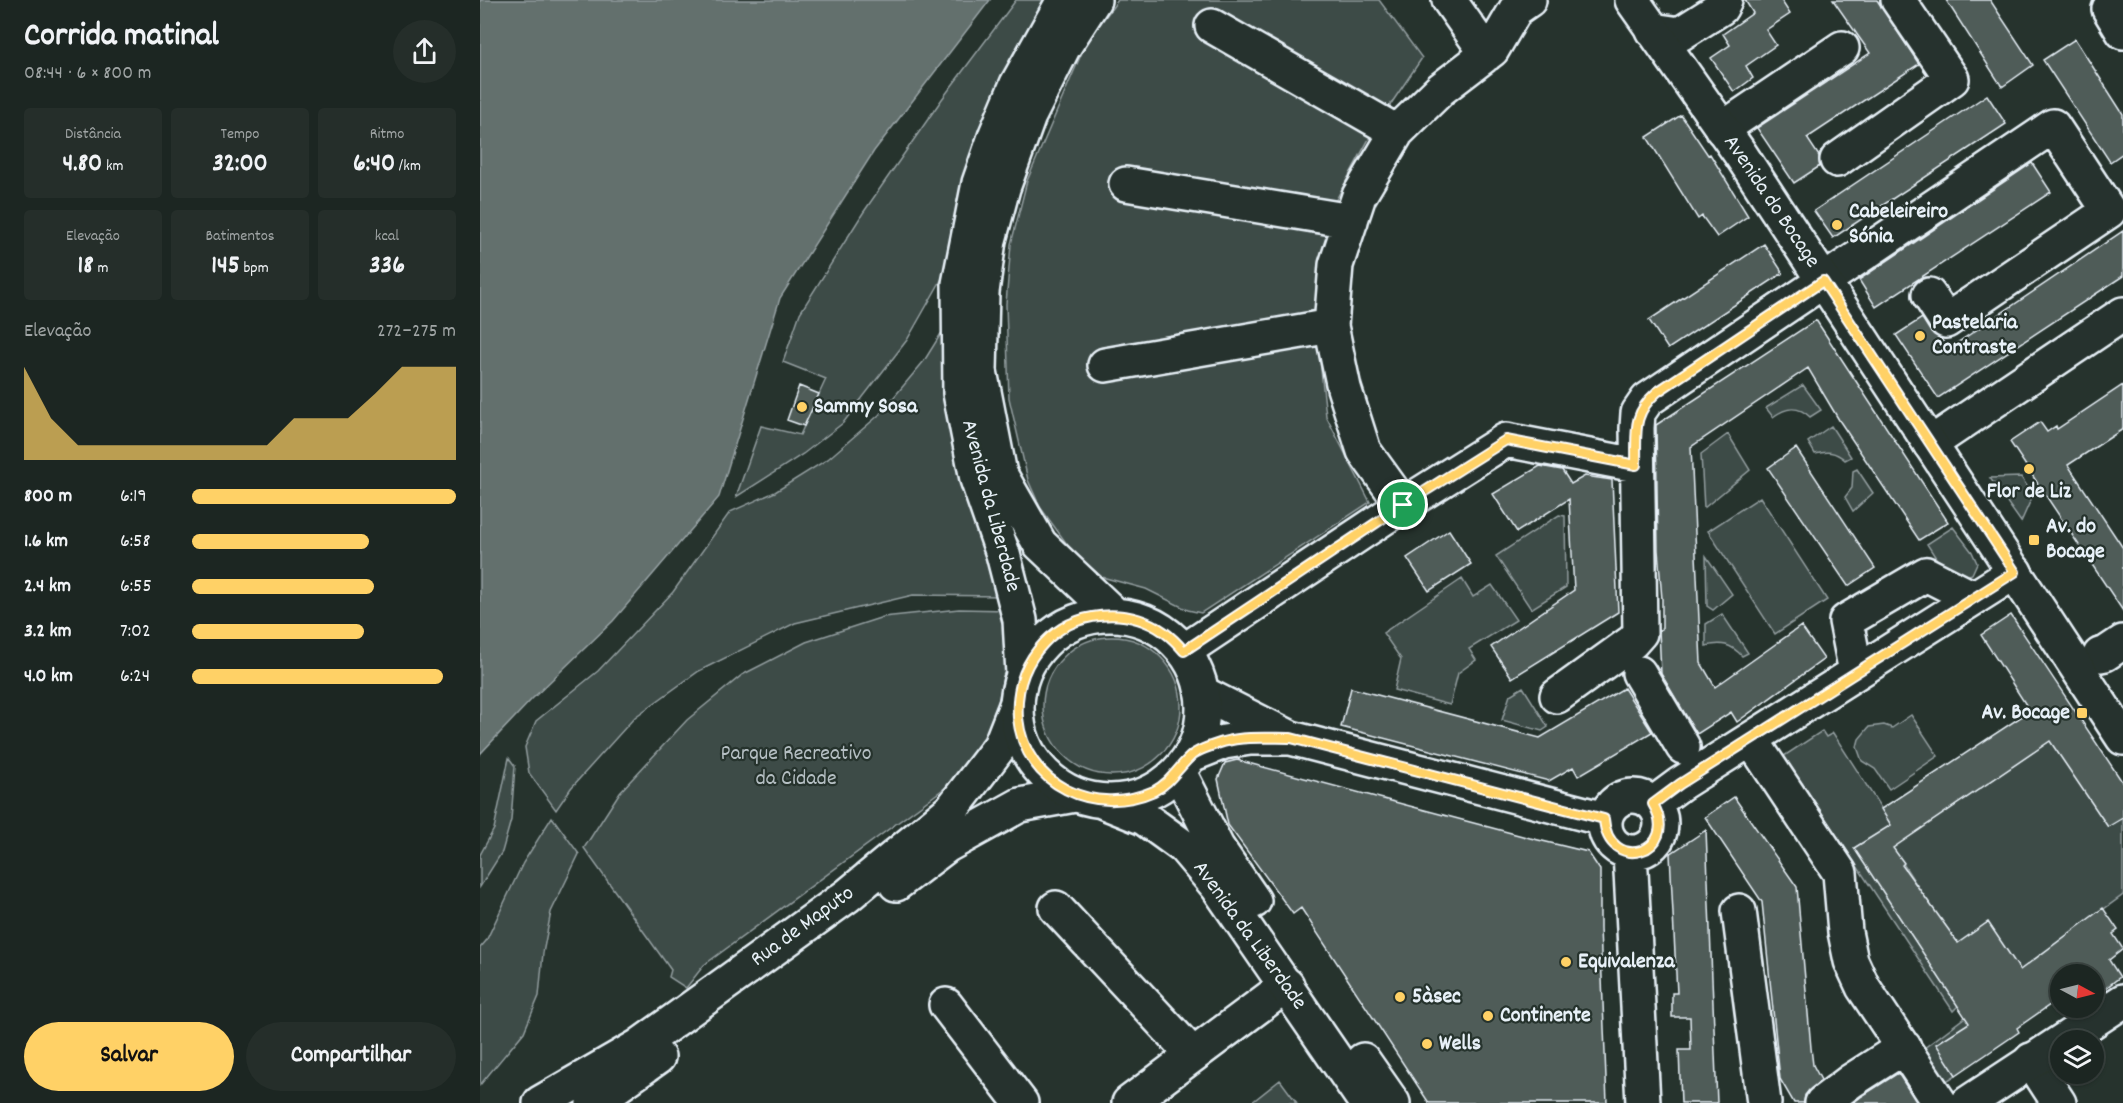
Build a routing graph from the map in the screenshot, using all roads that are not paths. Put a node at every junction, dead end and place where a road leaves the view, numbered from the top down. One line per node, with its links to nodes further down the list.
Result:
1 (1064, 0): 31 (street, Avenida da Liberdade)
2 (1094, 0): 27 (street, Avenida da Liberdade)
3 (1449, 0): 11 (street)
4 (1632, 0): 9 (street, Avenida do Bocage)
5 (1898, 0): 14 (street)
6 (1518, 3): 11 (street)
7 (1723, 4): 9 (street)
8 (1212, 26): 13 (street)
9 (1652, 30): 12 (street, Avenida do Bocage)
10 (1842, 48): 12 (street)
11 (1486, 54): 13 (street)
12 (1722, 129): 17 (street, Avenida do Bocage)
13 (1397, 132): 16 (street)
14 (1837, 160)
15 (1126, 184): 16 (street)
16 (1351, 221): 20 (street)
17 (1823, 281): 18 (street); 22 (street, Avenida do Bocage); 23 (street)
18 (1929, 295)
19 (2123, 314): 22 (street)
20 (1331, 326): 21 (street); 24 (street)
21 (1104, 365)
22 (1930, 444): 25 (street, Avenida do Bocage)
23 (1636, 465): 24 (street); 33 (street)
24 (1403, 505): 28 (street)
25 (2015, 572): 26 (street); 35 (street, Avenida do Bocage)
26 (1973, 598): 29 (street); 29 (street)
27 (1114, 614): 28 (street); 31 (street)
28 (1184, 651): 32 (street)
29 (1856, 672): 36 (street)
30 (1639, 673): 37 (street)
31 (1020, 688): 39 (street); 51 (street, Rua de Maputo)
32 (1202, 693): 34 (street); 38 (street)
33 (1557, 696)
34 (1291, 738): 38 (street); 41 (street)
35 (2123, 738)
36 (1751, 739): 40 (street); 48 (street)
37 (1683, 747)
38 (1185, 763): 39 (street); 56 (street, Avenida da Liberdade)
39 (1089, 798): 45 (street, Avenida da Liberdade); 52 (street, Rua de Maputo)
40 (1653, 804): 41 (street); 42 (street)
41 (1604, 819): 42 (street)
42 (1630, 852): 57 (street)
43 (1056, 908): 49 (street)
44 (1739, 911): 58 (street)
45 (1287, 986): 49 (street); 55 (street, Avenida da Liberdade)
46 (2123, 1001): 50 (street)
47 (946, 1005): 53 (street)
48 (1904, 1047): 59 (street); 60 (street)
49 (1193, 1055): 54 (street)
50 (2031, 1060): 61 (street); 62 (street)
51 (540, 1103)
52 (593, 1103)
53 (1021, 1103)
54 (1129, 1103)
55 (1366, 1103)
56 (1393, 1103)
57 (1643, 1103)
58 (1764, 1103)
59 (1822, 1103)
60 (1940, 1103)
61 (1968, 1103)
62 (2059, 1103)

